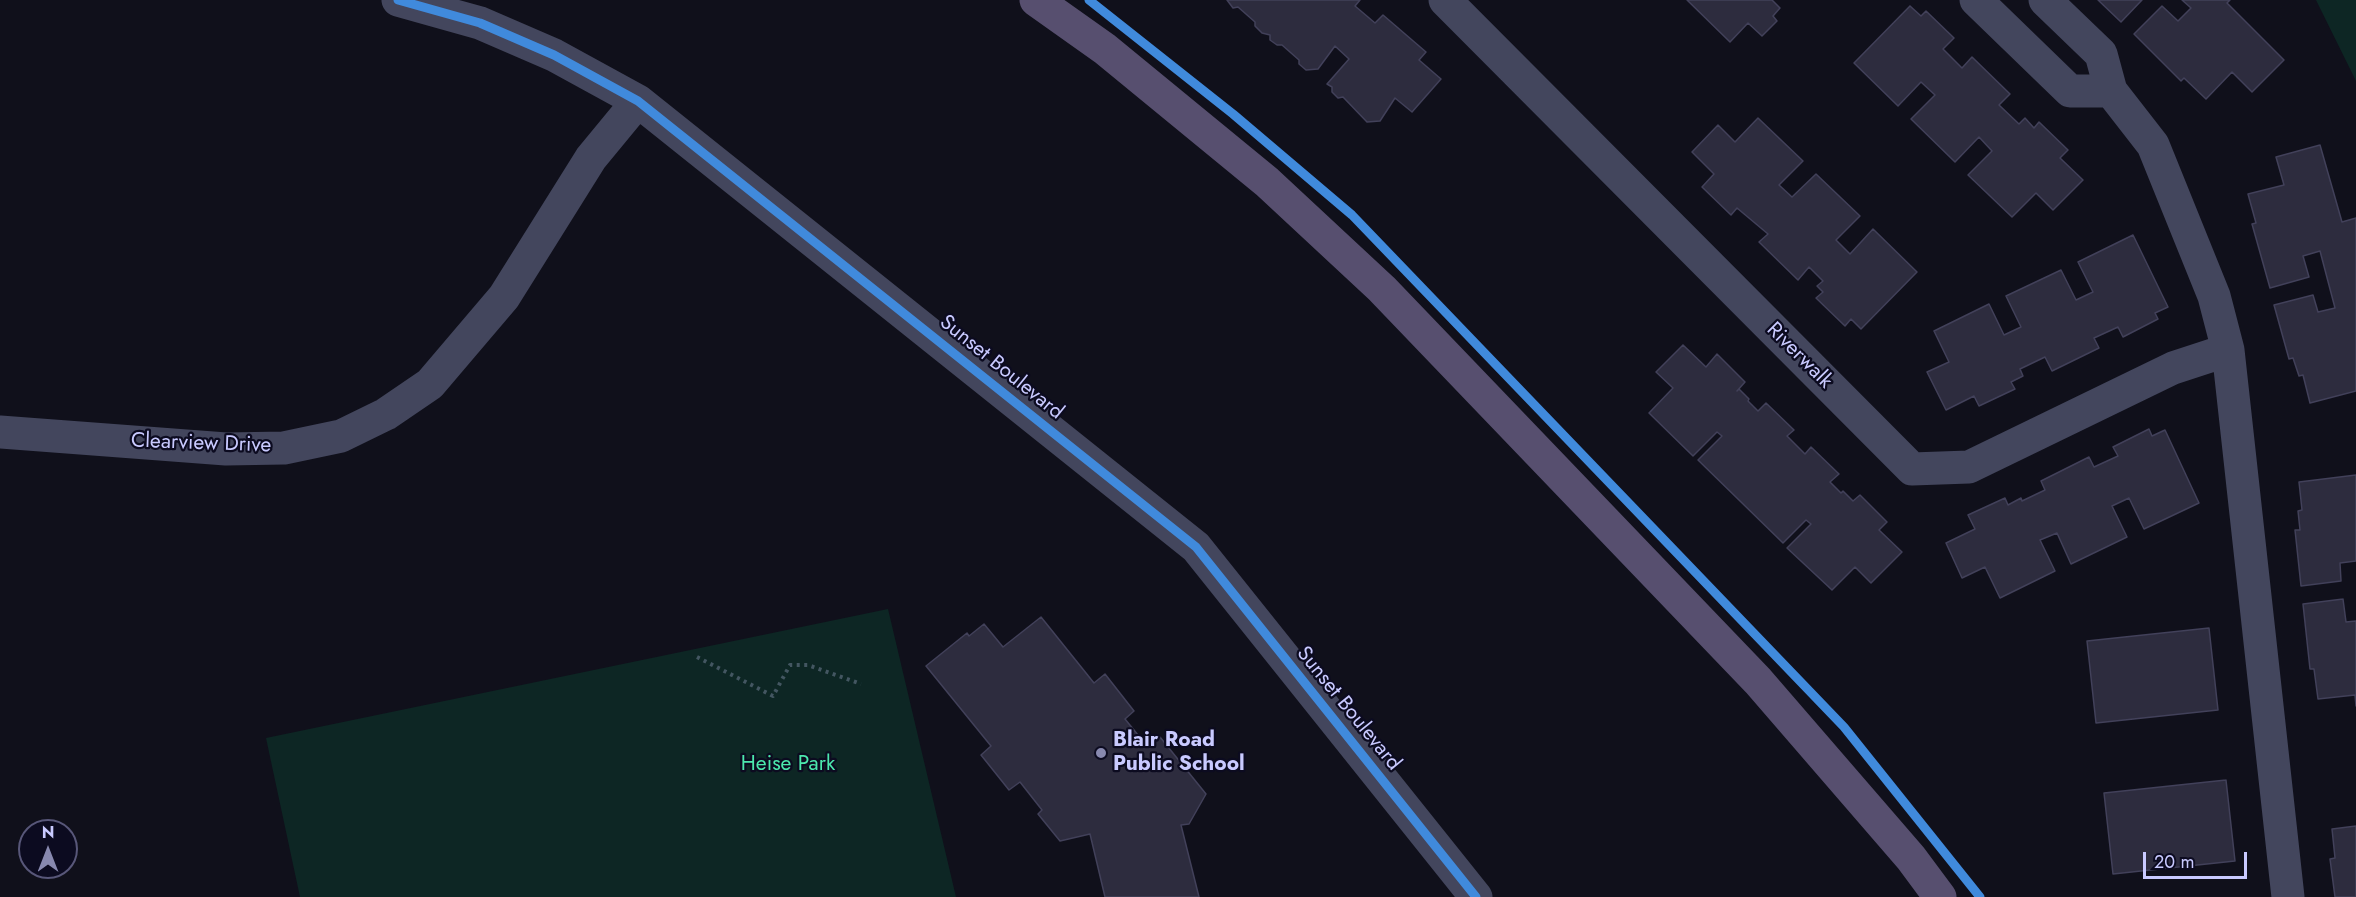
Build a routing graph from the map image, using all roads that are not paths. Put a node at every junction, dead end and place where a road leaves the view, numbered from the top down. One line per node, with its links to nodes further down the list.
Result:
1 (398, 0): 9 (street, Sunset Boulevard)
2 (1036, 0): 13 (main road)
3 (1445, 0): 10 (street, Riverwalk)
4 (1976, 0): 7 (street)
5 (2045, 0): 6 (street)
6 (2080, 34): 7 (street); 8 (street)
7 (2049, 69): 8 (street)
8 (2111, 91): 10 (street)
9 (638, 100): 11 (street, Clearview Drive); 12 (street, Sunset Boulevard)
10 (2228, 350): 14 (street)
11 (0, 432)
12 (1476, 897)
13 (1940, 897)
14 (2288, 897)

